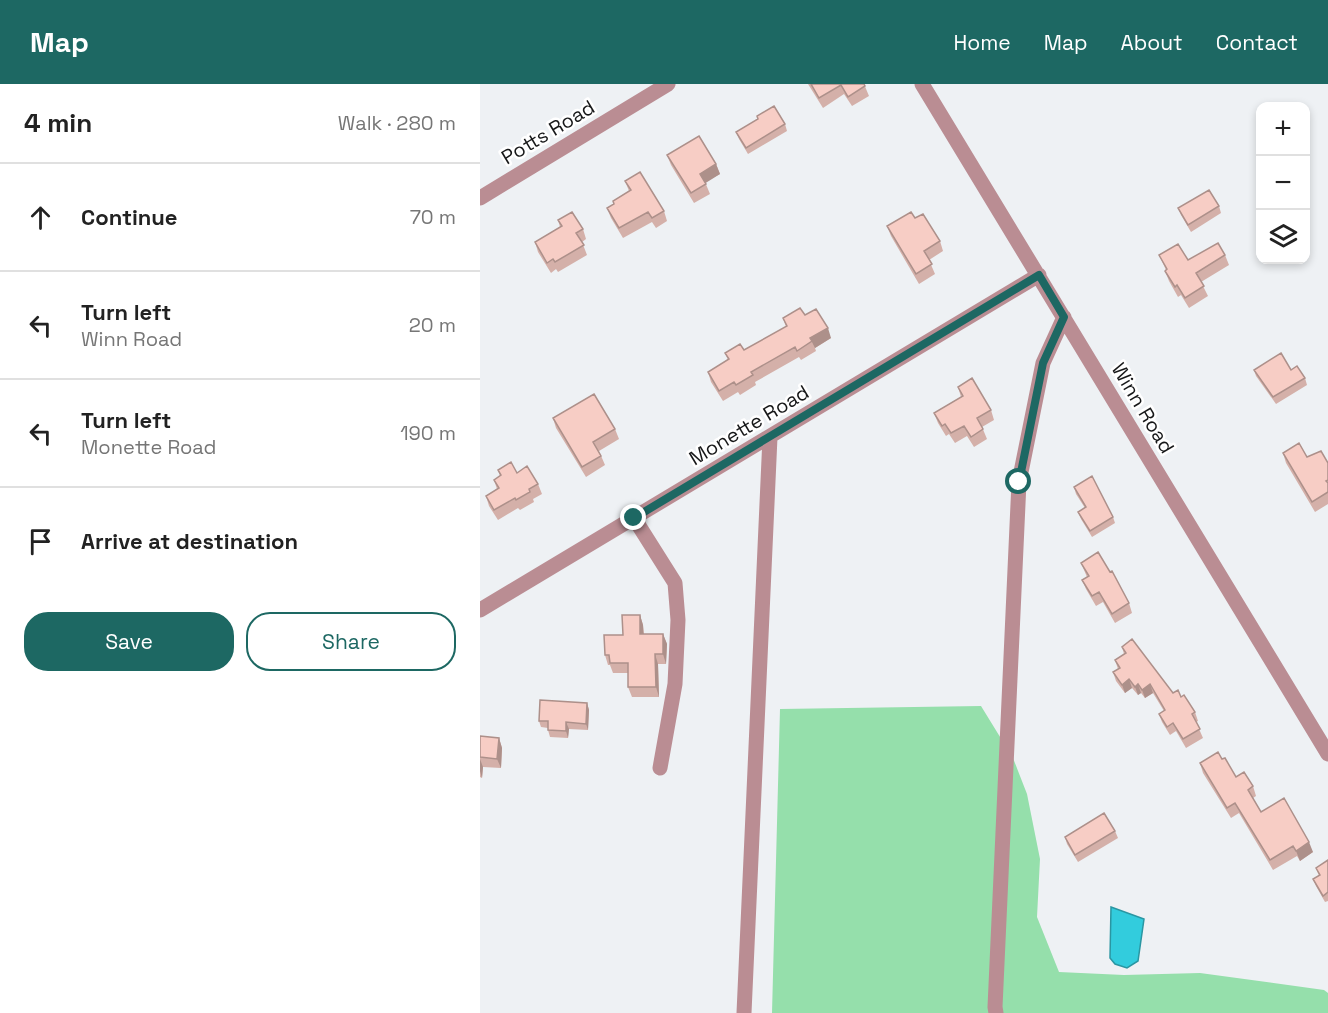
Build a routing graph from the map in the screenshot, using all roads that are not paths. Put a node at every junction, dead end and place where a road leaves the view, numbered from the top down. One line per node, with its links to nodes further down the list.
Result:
1 (668, 84): 3 (street, Potts Road)
2 (922, 84): 4 (street, Winn Road)
3 (480, 198)
4 (1039, 275): 5 (street, Winn Road); 6 (street, Monette Road)
5 (1064, 317): 9 (street, Winn Road); 11 (street)
6 (770, 437): 7 (street, Monette Road); 12 (street)
7 (634, 518): 8 (street, Monette Road); 10 (street)
8 (480, 610)
9 (1328, 754)
10 (660, 768)
11 (994, 1011)
12 (744, 1013)

